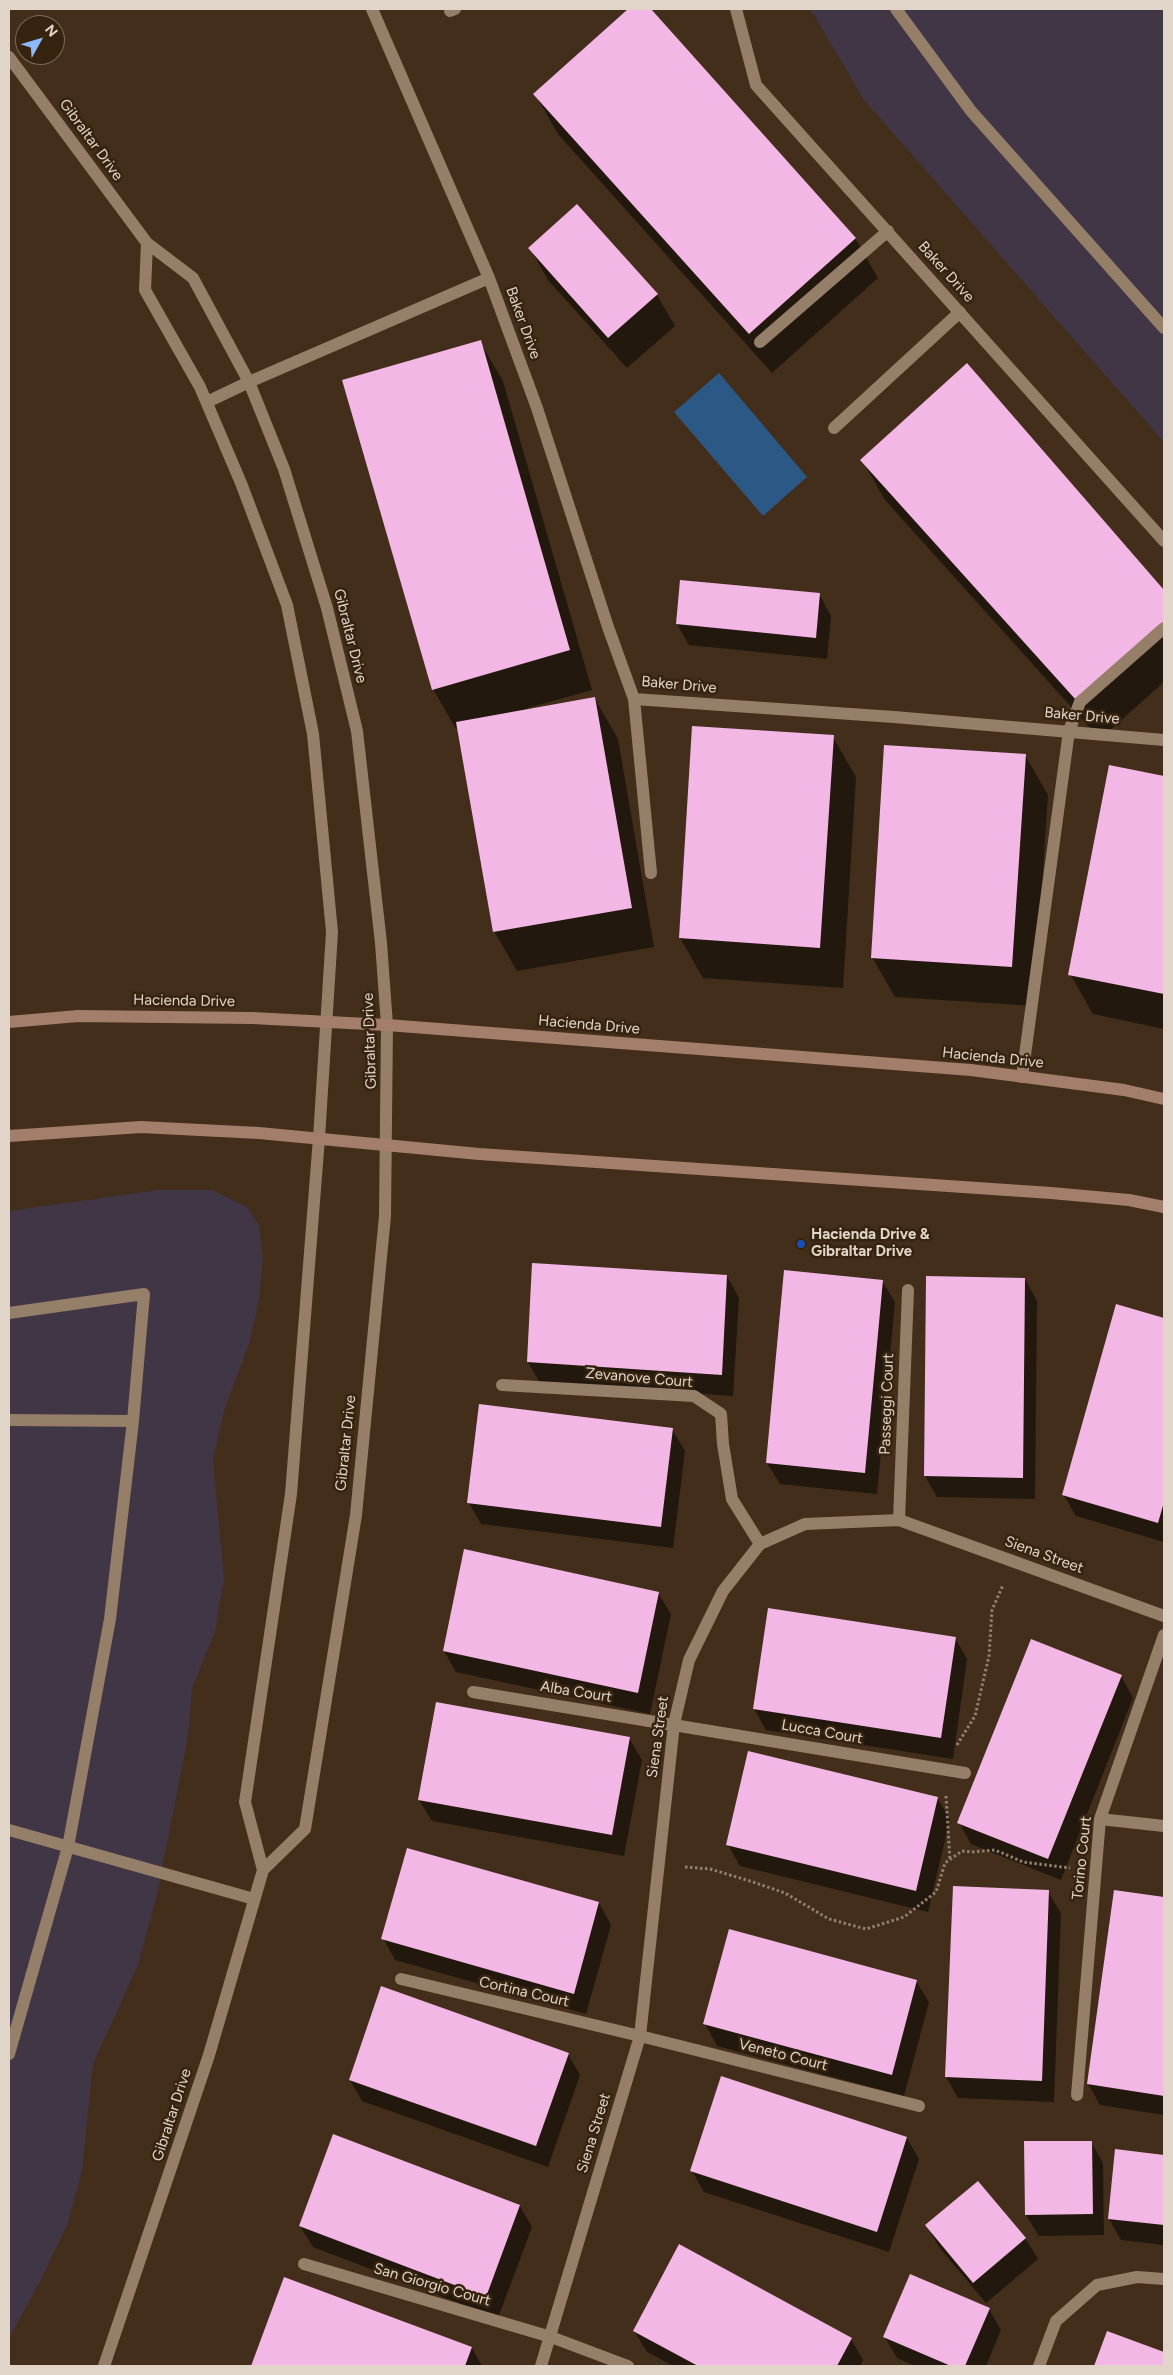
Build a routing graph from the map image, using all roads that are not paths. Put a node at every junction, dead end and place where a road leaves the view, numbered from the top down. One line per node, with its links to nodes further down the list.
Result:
1 (372, 9): 7 (street, Baker Drive)
2 (736, 9): 5 (street, Baker Drive)
3 (896, 9): 9 (street)
4 (9, 57): 6 (street, Gibraltar Drive)
5 (888, 231): 8 (street, Baker Drive); 10 (street)
6 (147, 243): 11 (street, Gibraltar Drive); 12 (street)
7 (489, 278): 11 (street); 16 (street, Baker Drive)
8 (960, 312): 13 (street); 14 (street, Baker Drive)
9 (1164, 328)
10 (760, 342)
11 (249, 382): 12 (street); 22 (street, Gibraltar Drive)
12 (207, 402): 21 (street)
13 (834, 428)
14 (1164, 540)
15 (1164, 628): 17 (street)
16 (634, 699): 17 (street, Baker Drive); 19 (street)
17 (1069, 731): 18 (street, Baker Drive); 23 (street)
18 (1164, 740)
19 (651, 874)
20 (9, 1022): 21 (main road, Hacienda Drive)
21 (326, 1022): 22 (main road, Hacienda Drive); 26 (street)
22 (387, 1025): 23 (main road, Hacienda Drive); 27 (street, Gibraltar Drive)
23 (1022, 1077): 24 (main road, Hacienda Drive)
24 (1164, 1099)
25 (9, 1136): 26 (main road)
26 (320, 1138): 27 (main road); 47 (street)
27 (387, 1145): 29 (main road); 47 (street, Gibraltar Drive)
28 (1164, 1199): 29 (main road)
29 (1130, 1200): 30 (main road)
30 (1164, 1207)
31 (908, 1290): 36 (street, Passeggi Court)
32 (9, 1313): 35 (street)
33 (502, 1385): 37 (street, Zevanove Court)
34 (9, 1420): 35 (street)
35 (133, 1421): 46 (street)
36 (899, 1520): 37 (street, Siena Street); 38 (street, Siena Street)
37 (760, 1544): 41 (street, Siena Street)
38 (1164, 1616)
39 (1164, 1635): 43 (street, Torino Court)
40 (473, 1692): 41 (street, Alba Court)
41 (674, 1724): 42 (street, Lucca Court); 50 (street, Siena Street)
42 (965, 1773)
43 (1100, 1818): 44 (street); 52 (street, Torino Court)
44 (1164, 1826)
45 (9, 1830): 46 (street)
46 (68, 1847): 48 (street); 51 (street)
47 (263, 1870): 48 (street, Gibraltar Drive)
48 (254, 1899): 57 (street, Gibraltar Drive)
49 (401, 1979): 50 (street, Cortina Court)
50 (640, 2036): 53 (street, Veneto Court); 56 (street, Siena Street)
51 (9, 2054)
52 (1077, 2095)
53 (919, 2106)
54 (304, 2264): 56 (street, San Giorgio Court)
55 (1164, 2279): 60 (street)
56 (551, 2337): 58 (street, Siena Street); 59 (street, San Giorgio Court)
57 (104, 2366)
58 (541, 2366)
59 (628, 2366)
60 (1039, 2366)

